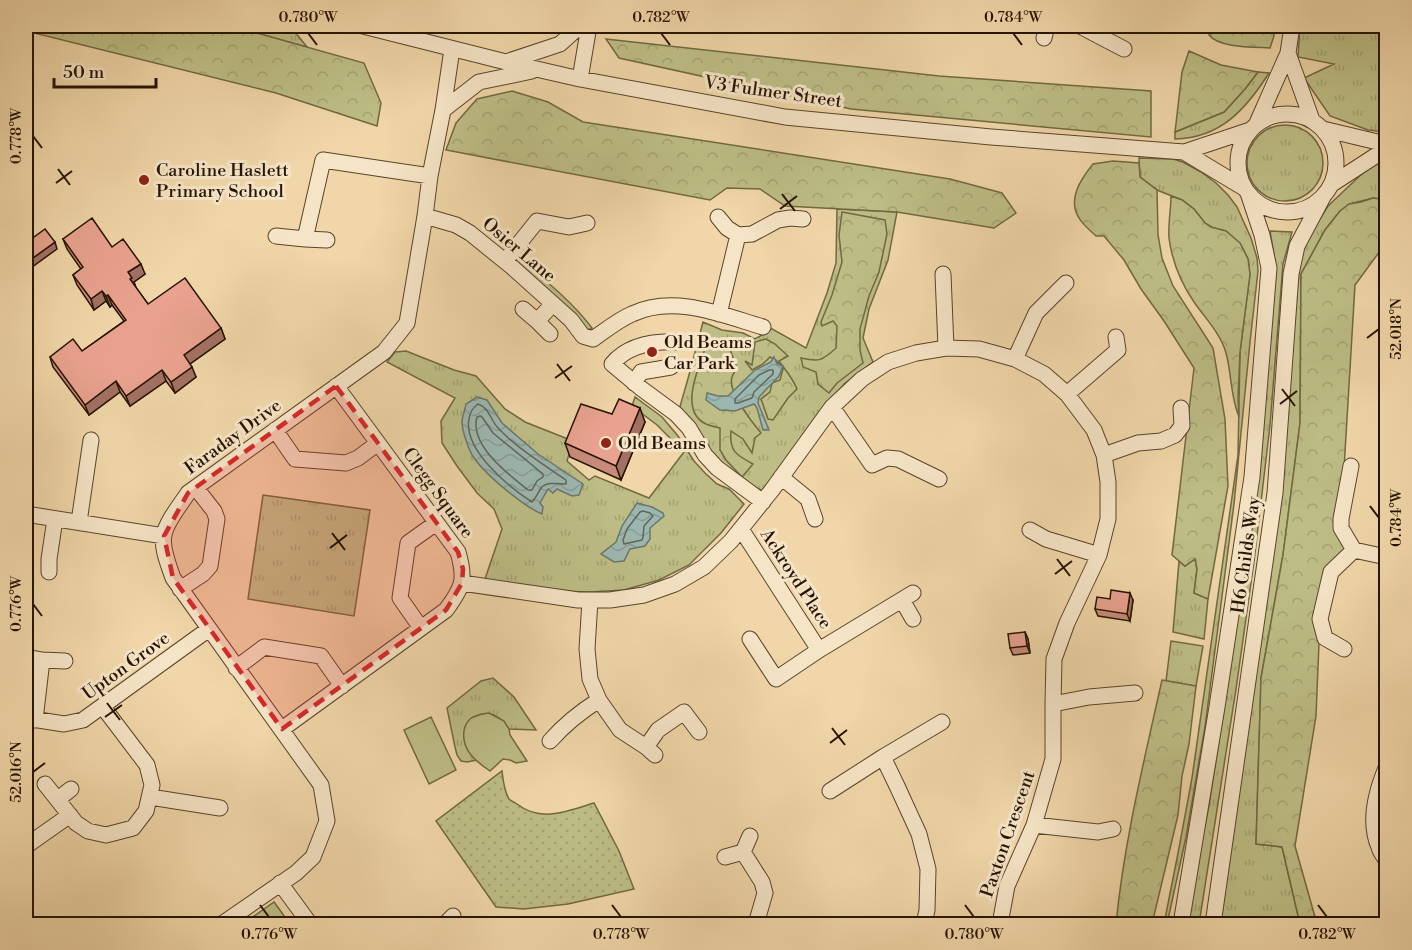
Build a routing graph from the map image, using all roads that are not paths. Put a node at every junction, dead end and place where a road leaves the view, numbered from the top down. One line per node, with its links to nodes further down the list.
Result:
1 (363, 26): 6 (street, V3 Fulmer Street)
2 (580, 26): 9 (street)
3 (589, 26): 11 (street)
4 (1080, 26): 7 (street)
5 (1292, 26): 8 (street)
6 (447, 47): 9 (street, V3 Fulmer Street); 12 (street, Faraday Drive)
7 (1124, 49)
8 (1288, 53): 13 (street); 14 (street)
9 (506, 62): 10 (street, V3 Fulmer Street)
10 (538, 70): 11 (street, V3 Fulmer Street); 12 (street)
11 (580, 79): 17 (street, V3 Fulmer Street)
12 (443, 110): 18 (street, Faraday Drive)
13 (1318, 124): 14 (street); 15 (street); 19 (street)
14 (1253, 127): 17 (street, V3 Fulmer Street); 20 (street)
15 (1386, 144)
16 (1386, 149): 19 (street)
17 (1184, 152): 20 (street, V3 Fulmer Street)
18 (430, 176): 21 (street, Faraday Drive); 27 (street)
19 (1328, 190): 20 (street); 115 (street, H6 Childs Way)
20 (1246, 191): 114 (street, H6 Childs Way)
21 (425, 216): 29 (street, Osier Lane); 44 (street, Faraday Drive)
22 (718, 218): 25 (street)
23 (803, 219): 25 (street)
24 (587, 223): 29 (street)
25 (738, 235): 34 (street)
26 (276, 236): 27 (street)
27 (305, 239): 28 (street)
28 (327, 240)
29 (505, 261): 32 (street, Osier Lane)
30 (947, 283): 39 (street)
31 (1066, 283): 41 (street)
32 (552, 304): 34 (street, Osier Lane); 35 (street, Osier Lane)
33 (522, 309): 35 (street)
34 (719, 314): 36 (street, Osier Lane)
35 (537, 321): 37 (street)
36 (763, 327)
37 (550, 334)
38 (677, 342): 43 (street)
39 (946, 348): 41 (street, Paxton Crescent); 46 (street, Paxton Crescent)
40 (1121, 348): 45 (street)
41 (1015, 359): 45 (street, Paxton Crescent)
42 (672, 368): 43 (street)
43 (634, 383): 56 (street)
44 (336, 386): 48 (street, Faraday Drive); 50 (street, Clegg Square)
45 (1066, 394): 51 (street, Paxton Crescent)
46 (832, 407): 53 (street, Paxton Crescent); 54 (street)
47 (1181, 408): 51 (street)
48 (275, 430): 50 (street); 55 (street, Faraday Drive)
49 (91, 440): 60 (street)
50 (378, 443): 61 (street, Clegg Square)
51 (1104, 455): 66 (street, Paxton Crescent)
52 (1351, 466): 65 (street)
53 (781, 477): 56 (street, Paxton Crescent); 59 (street)
54 (939, 479)
55 (196, 488): 64 (street, Faraday Drive); 70 (street)
56 (763, 502): 62 (street, Paxton Crescent)
57 (26, 514): 58 (street)
58 (55, 519): 60 (street); 68 (street)
59 (815, 519)
60 (79, 522): 64 (street)
61 (436, 523): 69 (street, Clegg Square); 73 (street)
62 (741, 529): 71 (street, Paxton Crescent); 77 (street, Ackroyd Place)
63 (1030, 530): 66 (street)
64 (164, 536): 70 (street)
65 (1354, 550): 67 (street); 76 (street)
66 (1099, 555): 85 (street, Paxton Crescent)
67 (1386, 557)
68 (49, 572)
69 (462, 584): 71 (street, Paxton Crescent); 73 (street)
70 (180, 589): 74 (street)
71 (590, 600): 84 (street)
72 (913, 619): 77 (street, Ackroyd Place)
73 (421, 628): 82 (street)
74 (209, 629): 81 (street); 86 (street, Upton Grove)
75 (750, 639): 77 (street, Ackroyd Place)
76 (1344, 649)
77 (819, 650)
78 (26, 657): 79 (street)
79 (42, 660): 80 (street); 87 (street)
80 (65, 661)
81 (237, 668): 82 (street); 89 (street)
82 (342, 686): 89 (street)
83 (1135, 693): 85 (street)
84 (599, 700): 90 (street); 91 (street)
85 (1053, 704): 101 (street, Paxton Crescent)
86 (103, 707): 87 (street, Upton Grove); 97 (street)
87 (30, 719)
88 (942, 722): 92 (street)
89 (282, 729): 108 (street)
90 (699, 732)
91 (550, 741)
92 (883, 757): 96 (street); 112 (street)
93 (1386, 768): 107 (street)
94 (45, 784): 98 (street)
95 (71, 789): 98 (street)
96 (830, 791)
97 (150, 797): 99 (street); 100 (street)
98 (58, 799): 100 (street)
99 (219, 808)
100 (70, 815): 104 (street)
101 (1034, 825): 102 (street); 113 (street, Paxton Crescent)
102 (1113, 829)
103 (750, 836): 105 (street)
104 (26, 846)
105 (743, 852): 106 (street); 111 (street)
106 (725, 857)
107 (1386, 860)
108 (280, 883): 109 (street); 110 (street)
109 (222, 924)
110 (310, 924)
111 (756, 924)
112 (924, 924)
113 (1000, 924)
114 (1181, 924)
115 (1213, 924)

